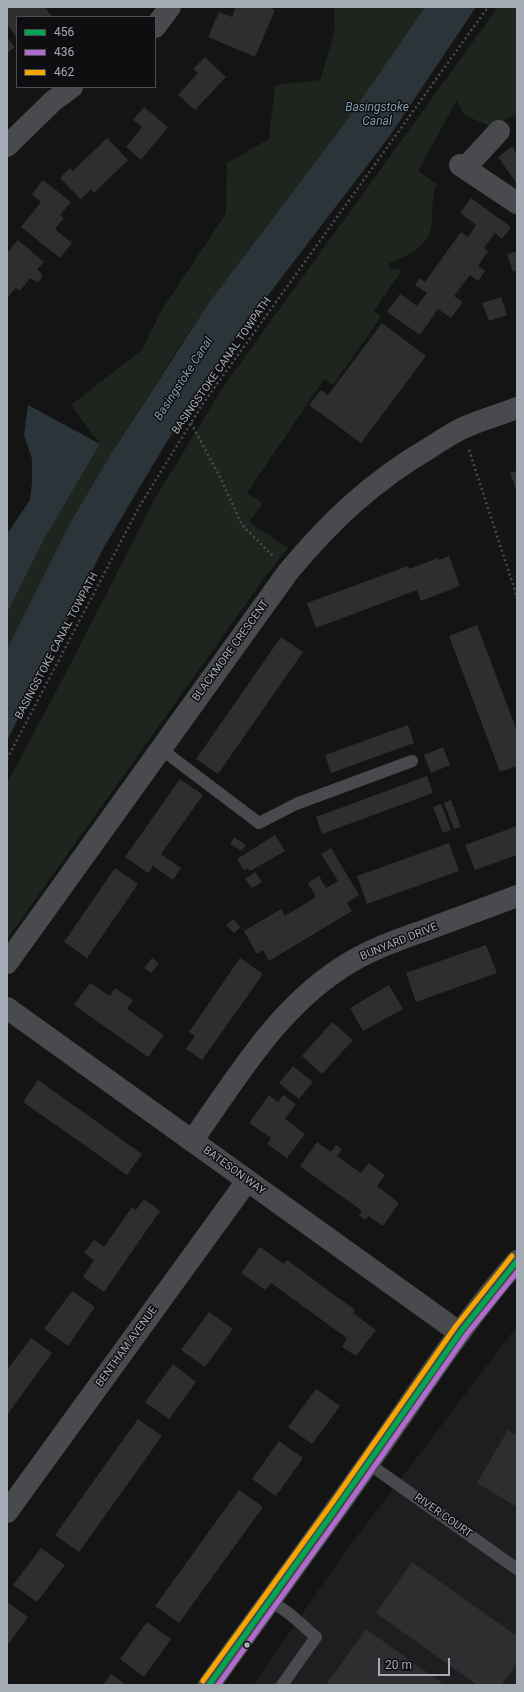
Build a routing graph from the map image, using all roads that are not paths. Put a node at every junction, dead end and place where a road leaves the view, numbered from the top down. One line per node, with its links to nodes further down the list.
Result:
1 (170, 7): 2 (street)
2 (156, 26)
3 (71, 88): 5 (street)
4 (499, 131): 6 (street)
5 (7, 146)
6 (517, 203)
7 (517, 408): 8 (street, BLACKMORE CRESCENT)
8 (161, 749): 9 (lane); 11 (street, BLACKMORE CRESCENT)
9 (412, 761)
10 (517, 896): 13 (street, BUNYARD DRIVE)
11 (7, 963)
12 (7, 1008): 13 (street, BATESON WAY)
13 (192, 1141): 14 (street, BATESON WAY)
14 (247, 1181): 16 (street, BATESON WAY); 18 (street, BENTHAM AVENUE)
15 (517, 1261): 16 (street)
16 (460, 1333): 17 (street)
17 (369, 1464): 19 (lane, RIVER COURT); 20 (street)
18 (7, 1512)
19 (517, 1568)
20 (270, 1600): 21 (street); 22 (lane)
21 (209, 1685)
22 (282, 1685)

